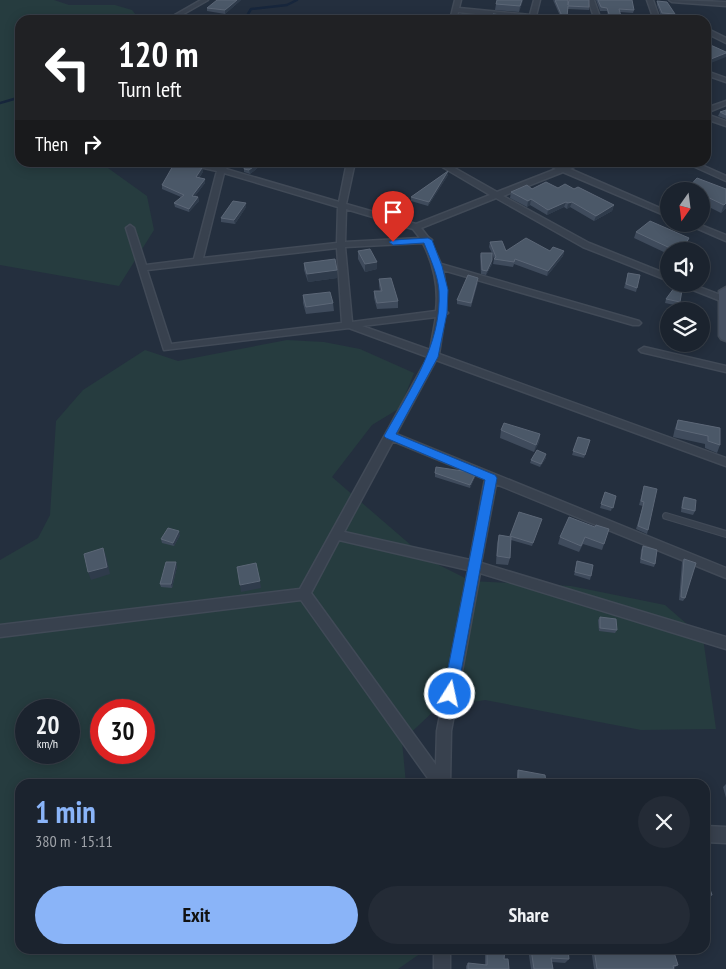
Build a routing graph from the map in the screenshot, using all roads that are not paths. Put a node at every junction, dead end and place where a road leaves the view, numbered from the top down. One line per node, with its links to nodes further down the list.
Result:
1 (205, 0): 9 (street)
2 (458, 0): 8 (street)
3 (537, 0): 12 (street)
4 (591, 0): 13 (street)
5 (650, 0): 14 (street)
6 (672, 0): 7 (street)
7 (726, 4)
8 (456, 10): 10 (street); 11 (street)
9 (178, 15)
10 (454, 15)
11 (498, 15)
12 (533, 15)
13 (596, 15)
14 (655, 15)
15 (711, 33): 16 (street)
16 (726, 41)
17 (711, 75): 18 (street)
18 (726, 80)
19 (726, 103): 20 (street)
20 (711, 109)
21 (711, 118): 22 (street)
22 (726, 124)
23 (224, 167): 41 (street)
24 (227, 167): 33 (street)
25 (350, 167): 33 (street)
26 (445, 167): 32 (street)
27 (557, 167): 30 (street)
28 (571, 167): 30 (street)
29 (698, 167): 31 (street)
30 (564, 170): 32 (street); 34 (street)
31 (726, 179)
32 (496, 197): 35 (street); 44 (street)
33 (342, 205): 35 (street); 40 (street)
34 (660, 210)
35 (416, 227): 39 (street)
36 (130, 228): 43 (street)
37 (710, 232): 38 (street)
38 (726, 238)
39 (428, 240): 40 (street); 42 (street)
40 (341, 245): 41 (street); 49 (street)
41 (198, 261): 43 (street)
42 (438, 266): 47 (street); 48 (street)
43 (143, 268): 49 (street)
44 (660, 274)
45 (710, 292): 46 (street)
46 (725, 296): 50 (street)
47 (443, 313): 49 (street); 52 (street)
48 (636, 323)
49 (347, 324): 52 (street)
50 (726, 336)
51 (644, 350): 53 (street)
52 (433, 357): 54 (street); 55 (street)
53 (726, 369)
54 (390, 436): 56 (street); 59 (street)
55 (726, 462)
56 (491, 478): 60 (street); 61 (street)
57 (666, 516): 58 (lane)
58 (726, 534)
59 (336, 535): 60 (street); 62 (street)
60 (474, 566): 64 (street); 66 (street)
61 (726, 573)
62 (304, 594): 63 (street); 65 (street)
63 (0, 632)
64 (726, 643)
65 (438, 779)
66 (442, 779)
67 (710, 834): 68 (street)
68 (726, 835)
69 (442, 954): 70 (street)
70 (442, 969)

